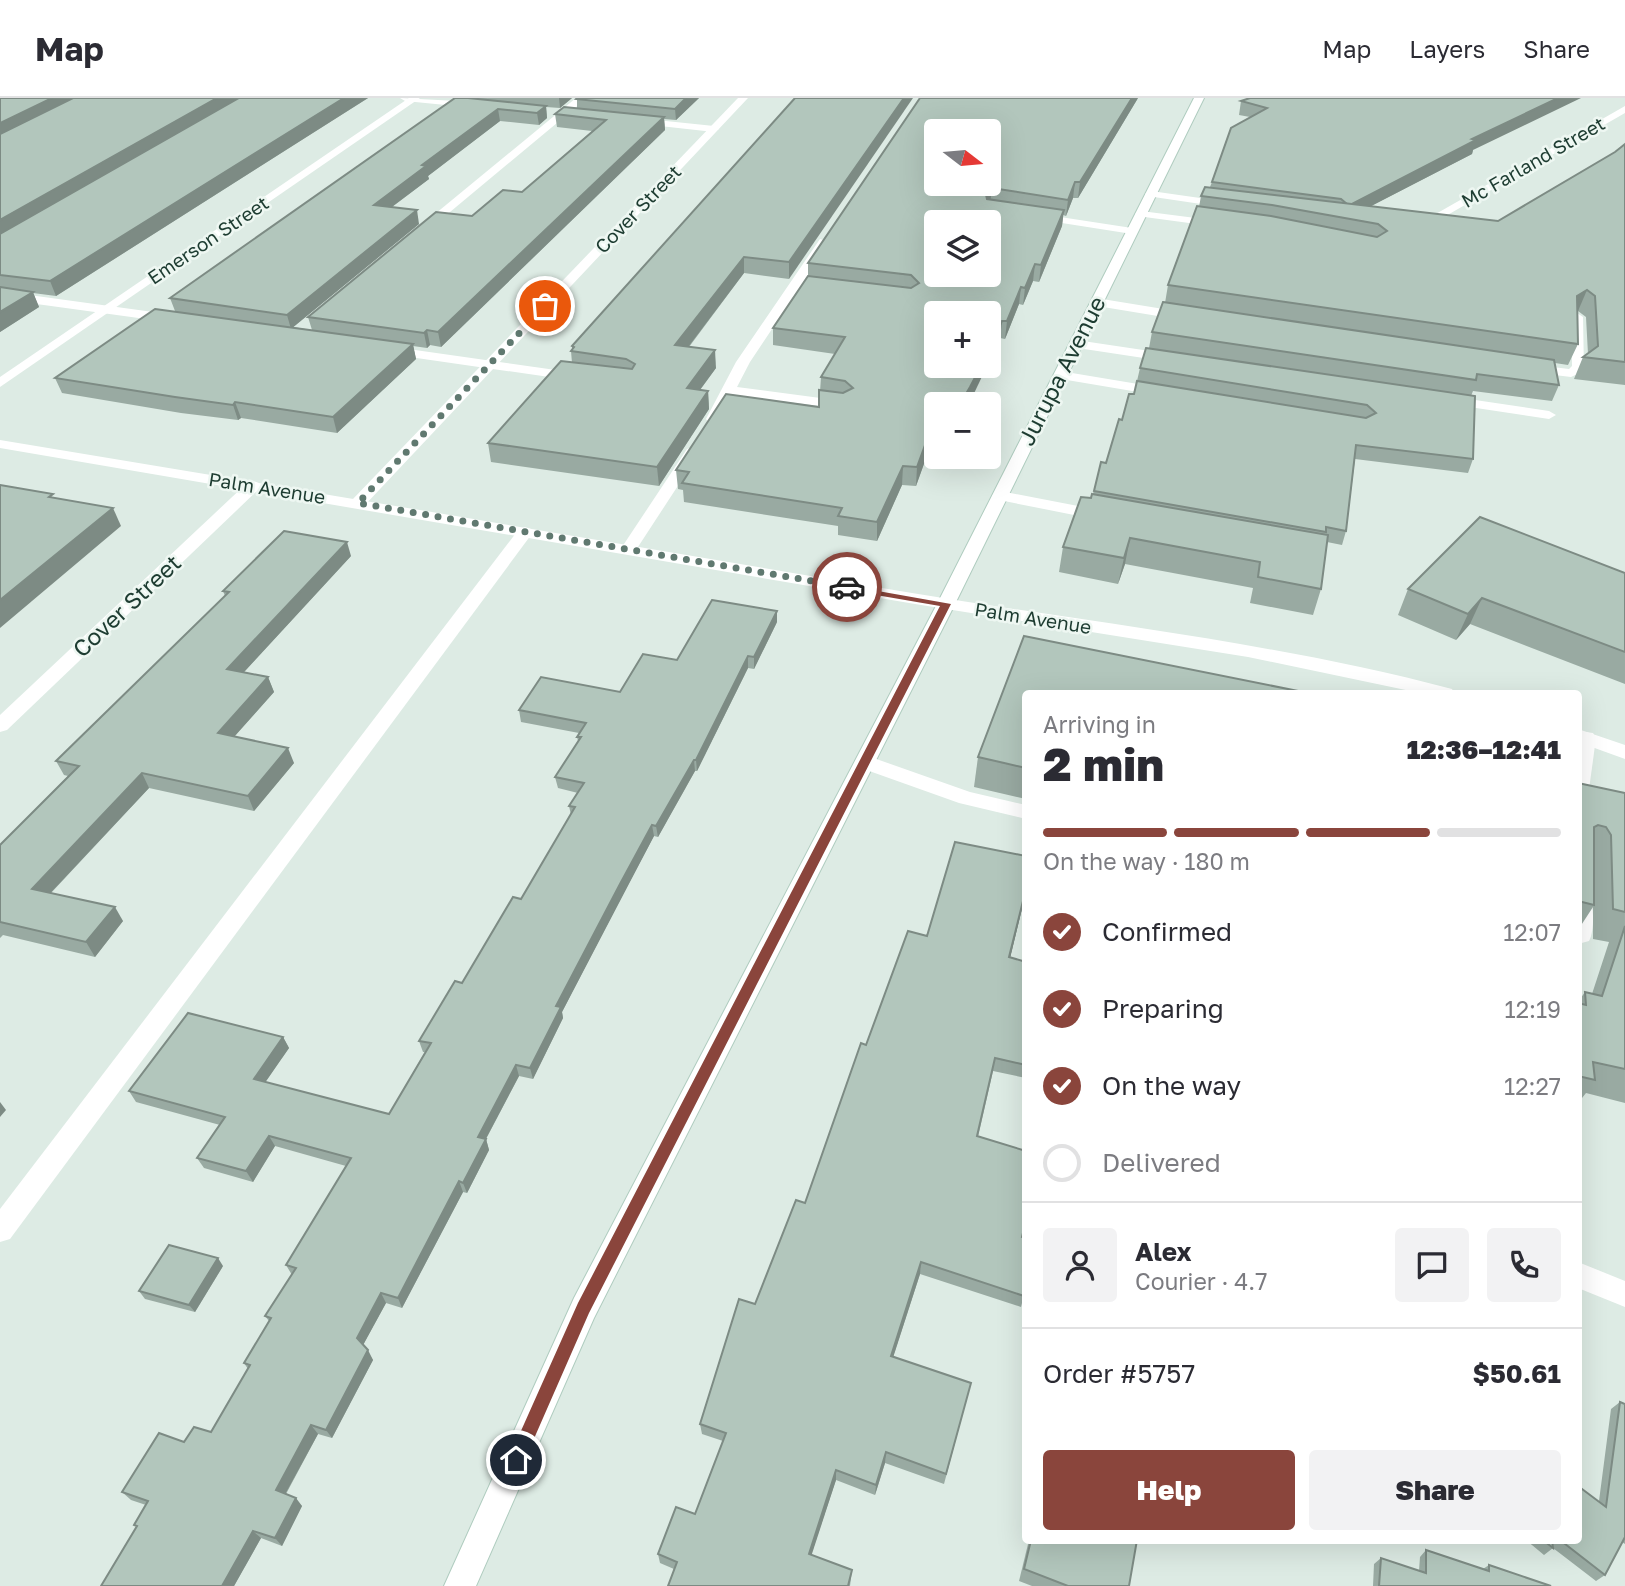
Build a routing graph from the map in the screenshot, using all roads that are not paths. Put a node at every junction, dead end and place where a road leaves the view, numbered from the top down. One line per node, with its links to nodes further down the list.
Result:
1 (405, 98): 2 (street)
2 (415, 98): 6 (street); 24 (street, Emerson Street)
3 (582, 98): 9 (street)
4 (743, 98): 12 (street, Cover Street)
5 (1199, 98): 13 (street, Jurupa Avenue)
6 (482, 105)
7 (1625, 109): 17 (street, Mc Farland Street)
8 (550, 112): 9 (street)
9 (564, 113): 10 (street); 21 (street)
10 (578, 115)
11 (632, 120): 12 (street)
12 (714, 129): 31 (street, Cover Street)
13 (1151, 194): 14 (street); 16 (street, Jurupa Avenue)
14 (1240, 207)
15 (1016, 214): 20 (street)
16 (1141, 214): 18 (street); 20 (street, Jurupa Avenue)
17 (1440, 215)
18 (1230, 225)
19 (832, 230): 36 (street)
20 (1132, 231): 23 (street, Jurupa Avenue)
21 (408, 242)
22 (0, 295): 24 (street)
23 (1096, 302): 26 (street); 28 (street, Jurupa Avenue)
24 (107, 309): 27 (street); 35 (street, Emerson Street)
25 (1577, 317): 32 (street)
26 (1204, 319)
27 (187, 321)
28 (1076, 344): 30 (street); 33 (street, Jurupa Avenue)
29 (372, 348): 31 (street)
30 (1188, 361)
31 (489, 366): 34 (street); 44 (street, Cover Street)
32 (1516, 366)
33 (1060, 375): 37 (street); 43 (street, Jurupa Avenue)
34 (586, 378)
35 (0, 383)
36 (729, 390): 39 (street); 47 (street)
37 (1175, 394)
38 (1428, 397): 40 (street)
39 (843, 405)
40 (1549, 415)
41 (0, 444): 42 (street, Palm Avenue)
42 (253, 486): 44 (street, Palm Avenue); 50 (street, Cover Street)
43 (1000, 496): 45 (street); 48 (street, Jurupa Avenue)
44 (358, 503): 46 (street, Palm Avenue)
45 (1118, 519)
46 (525, 532): 47 (street, Palm Avenue); 55 (street)
47 (628, 550): 48 (street, Palm Avenue)
48 (946, 604): 49 (street, Palm Avenue); 53 (street, Jurupa Avenue)
49 (1432, 690)
50 (0, 726)
51 (1582, 736): 52 (street)
52 (1625, 752)
53 (865, 762): 54 (street); 58 (street, Jurupa Avenue)
54 (1022, 811)
55 (0, 1230)
56 (1582, 1277): 57 (street)
57 (1625, 1294)
58 (460, 1586)

